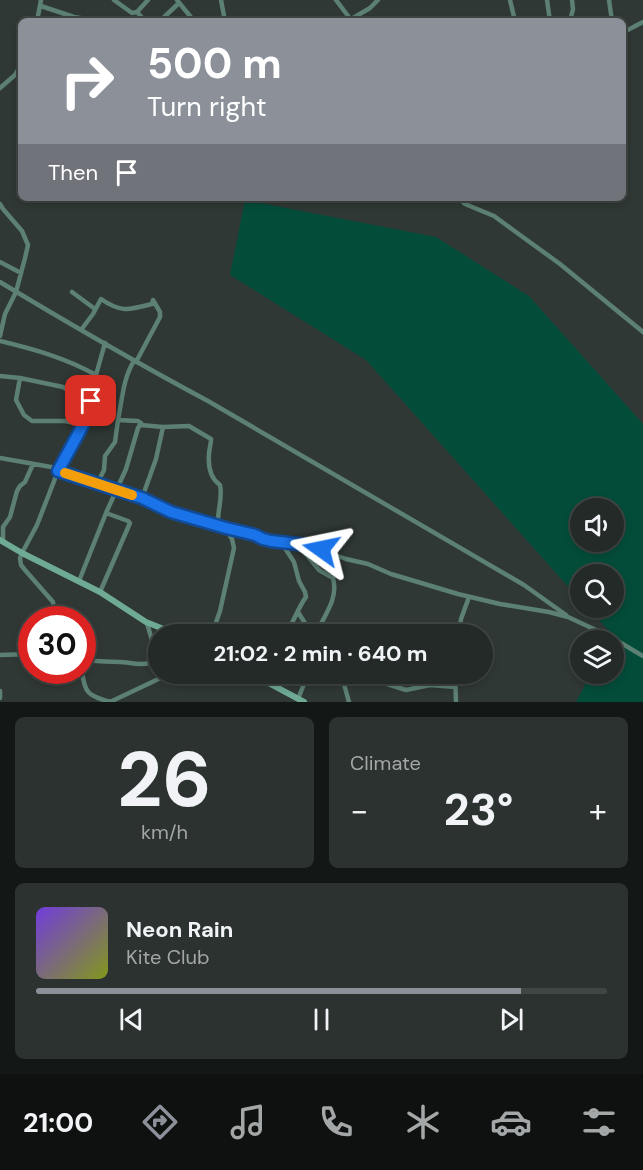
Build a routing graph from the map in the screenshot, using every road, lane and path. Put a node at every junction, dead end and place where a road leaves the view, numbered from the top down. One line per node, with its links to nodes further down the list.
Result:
1 (114, 0): 12 (street)
2 (148, 0): 12 (street)
3 (221, 0): 18 (street)
4 (336, 0): 19 (street)
5 (378, 0): 20 (street)
6 (510, 0): 21 (street)
7 (547, 0): 22 (street)
8 (573, 0): 23 (street)
9 (609, 0): 24 (street)
10 (178, 1): 16 (street); 17 (street)
11 (41, 3): 13 (street); 14 (street)
12 (137, 12): 15 (street)
13 (38, 18)
14 (80, 18)
15 (143, 18)
16 (163, 18)
17 (192, 18)
18 (224, 18)
19 (349, 18)
20 (353, 18)
21 (514, 18)
22 (550, 18)
23 (571, 18)
24 (612, 18)
25 (643, 22): 26 (street)
26 (626, 31)
27 (18, 70): 28 (street)
28 (0, 88)
29 (462, 201): 38 (street)
30 (0, 204): 32 (street)
31 (0, 262): 32 (street)
32 (21, 273): 34 (street)
33 (0, 282): 34 (street)
34 (16, 292): 37 (street); 39 (street)
35 (72, 292): 36 (street)
36 (95, 309): 37 (street); 42 (street)
37 (81, 330): 41 (street)
38 (643, 332)
39 (0, 336)
40 (0, 341): 43 (street)
41 (105, 343): 42 (street); 43 (street)
42 (135, 361): 47 (street); 69 (street)
43 (96, 375): 46 (street)
44 (0, 376): 45 (street)
45 (20, 378): 46 (street); 49 (street)
46 (91, 401): 49 (street)
47 (118, 420): 48 (street); 54 (street)
48 (141, 424): 50 (street); 55 (street)
49 (83, 425): 53 (street)
50 (163, 427): 56 (street); 58 (street)
51 (0, 458): 52 (street)
52 (33, 464): 53 (street); 60 (street)
53 (58, 471): 54 (street); 63 (street)
54 (94, 483): 55 (street)
55 (117, 490): 56 (street); 57 (street)
56 (142, 498): 58 (street)
57 (106, 513): 64 (street); 65 (street)
58 (218, 525): 59 (street)
59 (226, 528): 61 (street); 72 (street)
60 (1, 540): 63 (main road)
61 (281, 542): 62 (street); 68 (street)
62 (293, 543): 66 (street); 75 (street)
63 (22, 553): 64 (main road); 67 (street)
64 (79, 581): 65 (main road)
65 (100, 592): 70 (main road)
66 (470, 597): 69 (street); 76 (street)
67 (54, 606)
68 (298, 612): 73 (street); 74 (street)
69 (568, 617): 79 (street)
70 (147, 622): 71 (main road); 80 (street)
71 (152, 624)
72 (215, 624)
73 (291, 624)
74 (306, 624)
75 (321, 624)
76 (461, 624)
77 (18, 654): 78 (street)
78 (0, 655)
79 (643, 656)
80 (96, 662)
81 (84, 684): 92 (street)
82 (148, 684): 92 (street)
83 (272, 684): 91 (main road)
84 (305, 684): 91 (street)
85 (344, 684): 93 (street)
86 (387, 684): 88 (street)
87 (454, 684): 88 (street)
88 (454, 687): 94 (street)
89 (0, 691): 90 (street)
90 (0, 698)
91 (301, 700)
92 (111, 702)
93 (349, 702)
94 (456, 702)

